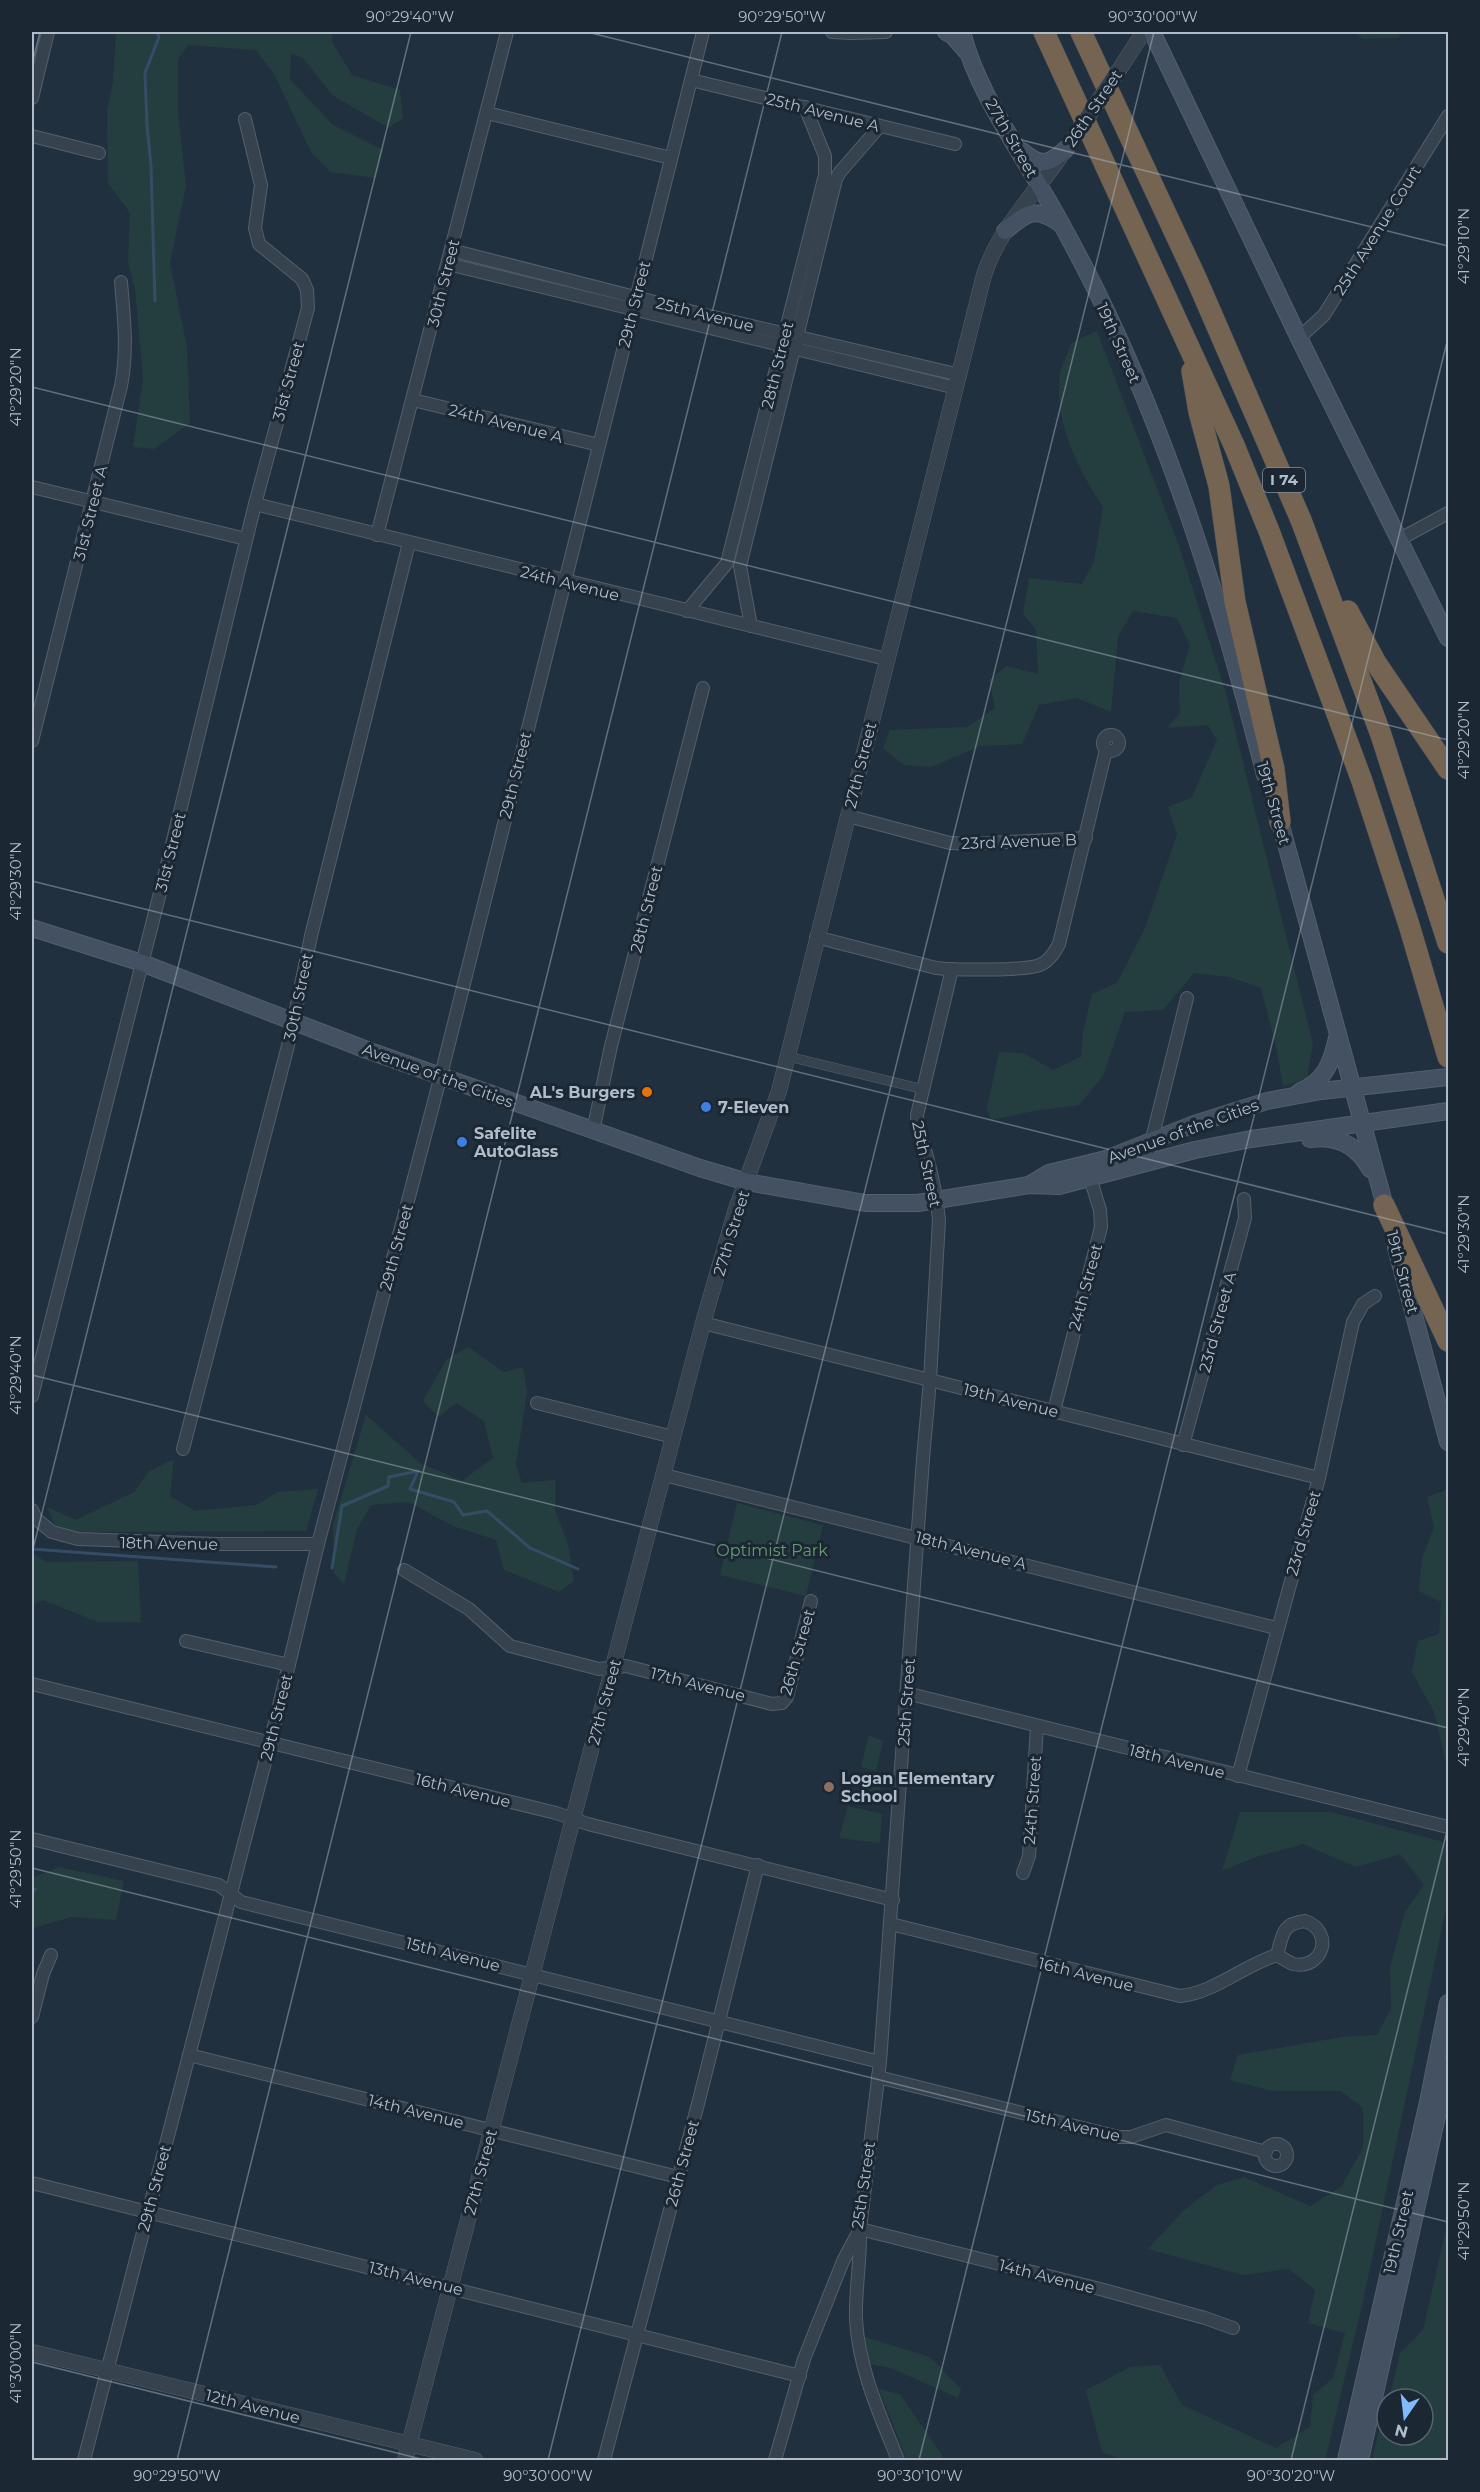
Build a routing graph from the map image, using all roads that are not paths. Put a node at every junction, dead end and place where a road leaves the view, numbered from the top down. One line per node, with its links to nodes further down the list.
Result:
1 (48, 32): 14 (street)
2 (507, 32): 16 (street, 30th Street)
3 (703, 32): 13 (street, 29th Street)
4 (832, 32): 5 (street)
5 (886, 32)
6 (946, 32): 12 (main road)
7 (962, 32): 12 (main road, 27th Street)
8 (1044, 32): 36 (highway, I 74)
9 (1081, 32): 42 (highway, I 74)
10 (1147, 32): 23 (street, 26th Street, bridge)
11 (1152, 32): 34 (main road)
12 (969, 54): 22 (main road, 27th Street)
13 (691, 80): 15 (street, 25th Avenue A); 25 (street, 29th Street)
14 (32, 98)
15 (805, 107): 19 (street, 25th Avenue A); 35 (street, 28th Street)
16 (487, 113): 25 (street); 29 (street, 30th Street)
17 (1449, 116): 34 (street, 25th Avenue Court)
18 (245, 119): 43 (street, 31st Street)
19 (880, 126): 21 (street, 25th Avenue A); 35 (street, 28th Street)
20 (32, 136): 24 (street)
21 (955, 144)
22 (1014, 144): 23 (main road); 26 (main road, 27th Street)
23 (1070, 144): 26 (street, 26th Street)
24 (99, 153)
25 (671, 158): 32 (street, 29th Street)
26 (1040, 186): 27 (main road, 19th Street); 28 (street, 27th Street)
27 (1062, 225): 28 (main road); 59 (main road, 19th Street)
28 (1005, 231): 37 (street, 27th Street)
29 (451, 250): 30 (street, 30th Street); 32 (street, 25th Avenue)
30 (448, 264): 33 (street, 25th Avenue); 38 (street, 30th Street)
31 (121, 282): 41 (street, 31st Street A)
32 (637, 297): 33 (street, 29th Street); 35 (street, 25th Avenue)
33 (633, 310): 35 (street, 25th Avenue); 39 (street, 29th Street)
34 (1299, 338): 47 (main road)
35 (789, 341): 37 (street, 25th Avenue); 50 (street, 28th Street); 51 (street, 28th Street)
36 (1186, 341): 59 (highway); 70 (highway, I 74)
37 (958, 381): 53 (street, 27th Street)
38 (413, 400): 39 (street, 24th Avenue A); 45 (street, 30th Street)
39 (599, 445): 49 (street, 29th Street)
40 (32, 486): 41 (street)
41 (94, 502): 46 (street); 55 (street, 31st Street A)
42 (1293, 502): 57 (highway); 63 (highway, I 74)
43 (255, 504): 45 (street, 24th Avenue); 46 (street, 31st Street)
44 (1449, 513): 47 (street)
45 (377, 535): 48 (street, 24th Avenue)
46 (246, 539): 64 (street, 31st Street)
47 (1400, 539): 52 (main road)
48 (409, 543): 49 (street, 24th Avenue); 67 (street, 30th Street)
49 (564, 582): 50 (street, 24th Avenue); 71 (street, 29th Street)
50 (687, 611): 51 (street, 24th Avenue)
51 (751, 626): 53 (street, 24th Avenue)
52 (1449, 638)
53 (886, 659): 58 (street, 27th Street)
54 (703, 688): 78 (street, 28th Street)
55 (32, 741)
56 (1106, 750): 60 (street)
57 (1449, 770)
58 (848, 816): 60 (street, 23rd Avenue B); 62 (street, 27th Street)
59 (1280, 822): 68 (main road, 19th Street)
60 (1086, 838): 65 (street)
61 (32, 928): 64 (main road, Avenue of the Cities)
62 (816, 937): 65 (street); 69 (street, 27th Street)
63 (1449, 943)
64 (142, 963): 67 (main road, Avenue of the Cities); 90 (street, 31st Street)
65 (952, 969): 74 (street, 25th Street)
66 (1188, 998): 79 (street)
67 (293, 1021): 71 (main road, Avenue of the Cities); 96 (street, 30th Street)
68 (1337, 1037): 73 (main road, 19th Street); 75 (main road)
69 (786, 1056): 74 (street); 82 (street, 27th Street)
70 (1449, 1057)
71 (441, 1075): 78 (main road, Avenue of the Cities); 101 (street, 29th Street)
72 (1441, 1078): 73 (main road, Avenue of the Cities)
73 (1352, 1088): 75 (main road, Avenue of the Cities); 77 (main road, 19th Street)
74 (922, 1089): 85 (street, 25th Street)
75 (1282, 1099): 79 (main road, Avenue of the Cities)
76 (1445, 1112): 77 (main road, Avenue of the Cities)
77 (1362, 1123): 80 (main road, Avenue of the Cities); 83 (main road, 19th Street)
78 (593, 1131): 82 (main road, Avenue of the Cities)
79 (1151, 1143): 80 (street); 81 (main road, Avenue of the Cities)
80 (1146, 1163): 81 (main road, Avenue of the Cities); 83 (main road)
81 (1088, 1171): 85 (main road, Avenue of the Cities); 92 (street, 24th Street)
82 (747, 1182): 85 (main road, Avenue of the Cities); 87 (street, 27th Street)
83 (1382, 1196): 88 (highway); 94 (main road, 19th Street)
84 (1244, 1199): 95 (street, 23rd Street A)
85 (937, 1201): 89 (street, 25th Street)
86 (1375, 1296): 98 (street, 23rd Street)
87 (703, 1323): 89 (street, 19th Avenue); 93 (street, 27th Street)
88 (1449, 1341)
89 (930, 1380): 92 (street, 19th Avenue); 100 (street, 25th Street)
90 (32, 1396)
91 (537, 1403): 93 (street)
92 (1054, 1410): 95 (street, 19th Avenue)
93 (673, 1437): 97 (street, 27th Street)
94 (1449, 1442)
95 (1183, 1445): 98 (street, 19th Avenue)
96 (183, 1449)
97 (664, 1475): 100 (street, 18th Avenue A); 107 (street, 27th Street)
98 (1318, 1478): 104 (street, 23rd Street)
99 (32, 1510): 101 (street, 18th Avenue)
100 (917, 1537): 104 (street, 18th Avenue A); 109 (street, 25th Street)
101 (318, 1544): 106 (street, 29th Street)
102 (404, 1570): 107 (street, 17th Avenue)
103 (811, 1601): 110 (street, 26th Street)
104 (1276, 1628): 113 (street, 23rd Street)
105 (186, 1641): 106 (street)
106 (289, 1665): 112 (street, 29th Street)
107 (614, 1668): 110 (street, 17th Avenue); 114 (street, 27th Street)
108 (32, 1684): 112 (street, 16th Avenue)
109 (906, 1693): 111 (street, 18th Avenue); 120 (street, 25th Street)
110 (782, 1703)
111 (1037, 1726): 113 (street, 18th Avenue); 118 (street, 24th Street)
112 (270, 1743): 114 (street, 16th Avenue); 119 (street, 29th Street)
113 (1238, 1776): 115 (street, 18th Avenue)
114 (573, 1818): 117 (street, 16th Avenue); 124 (street, 27th Street)
115 (1449, 1827)
116 (32, 1839): 119 (street, 15th Avenue)
117 (758, 1865): 120 (street, 16th Avenue); 127 (street, 26th Street)
118 (1023, 1873)
119 (231, 1894): 124 (street, 15th Avenue); 128 (street, 29th Street)
120 (892, 1900): 121 (street, 25th Street)
121 (891, 1924): 123 (street, 16th Avenue); 129 (street, 25th Street)
122 (51, 1955): 126 (street)
123 (1276, 1955)
124 (531, 1974): 127 (street, 15th Avenue); 132 (street, 27th Street)
125 (1449, 2003): 151 (main road, 19th Street)
126 (32, 2017)
127 (718, 2022): 129 (street, 15th Avenue); 134 (street, 26th Street)
128 (189, 2055): 132 (street, 14th Avenue); 136 (street, 29th Street)
129 (880, 2062): 131 (street, 25th Street)
130 (1449, 2067): 152 (main road, 19th Street)
131 (879, 2077): 133 (street, 15th Avenue); 137 (street, 25th Street)
132 (491, 2129): 134 (street, 14th Avenue); 138 (street, 27th Street)
133 (1266, 2152)
134 (678, 2177): 140 (street, 26th Street)
135 (32, 2183): 136 (street, 13th Avenue)
136 (147, 2212): 138 (street, 13th Avenue); 142 (street, 29th Street)
137 (860, 2229): 139 (street, 14th Avenue); 143 (street, 25th Street); 150 (street)
138 (450, 2287): 140 (street, 13th Avenue); 144 (street, 27th Street)
139 (1233, 2328)
140 (639, 2335): 143 (street, 13th Avenue); 148 (street, 26th Street)
141 (32, 2352): 142 (street, 12th Avenue)
142 (108, 2370): 144 (street, 12th Avenue); 145 (street, 29th Street)
143 (800, 2376): 149 (street, 25th Street)
144 (410, 2445): 146 (street, 27th Street); 147 (street, 12th Avenue)
145 (84, 2460)
146 (405, 2460)
147 (475, 2460)
148 (604, 2460)
149 (776, 2460)
150 (898, 2460)
151 (1346, 2460)
152 (1360, 2460)

